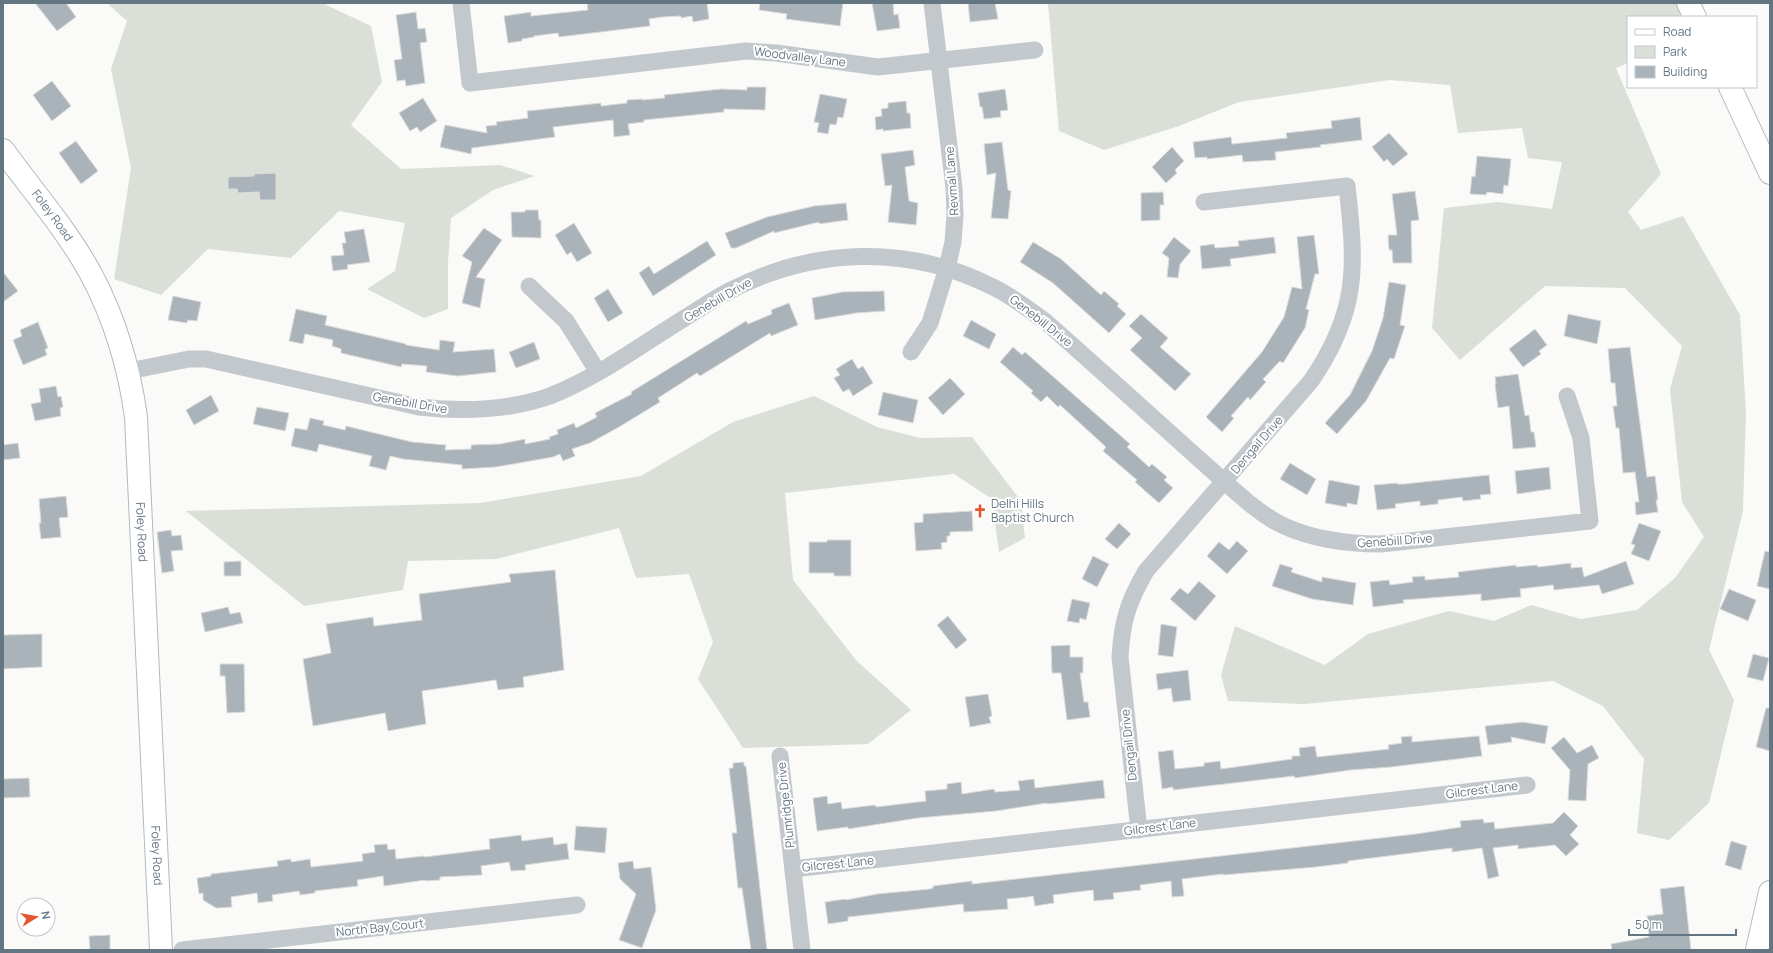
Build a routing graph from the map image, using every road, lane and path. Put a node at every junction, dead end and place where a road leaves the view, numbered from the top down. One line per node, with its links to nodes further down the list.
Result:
1 (461, 3): 6 (street, Woodvalley Lane)
2 (932, 3): 6 (street, Revmal Lane)
3 (1688, 3): 4 (street)
4 (1694, 16)
5 (1035, 50): 6 (street, Woodvalley Lane)
6 (939, 61): 11 (street, Revmal Lane)
7 (1730, 88): 9 (street)
8 (3, 150): 14 (street, Foley Road)
9 (1770, 173)
10 (1204, 202): 17 (street, Dengail Drive)
11 (947, 268): 13 (street, Revmal Lane); 15 (street, Genebill Drive); 17 (street, Genebill Drive)
12 (529, 286): 15 (street)
13 (911, 352)
14 (129, 372): 15 (street, Genebill Drive); 24 (street, Foley Road)
15 (598, 372)
16 (1567, 396): 17 (street, Genebill Drive)
17 (1225, 482): 20 (street, Dengail Drive)
18 (780, 756): 21 (street, Plumridge Drive)
19 (1527, 785): 20 (street, Gilcrest Lane)
20 (1138, 830): 21 (street, Gilcrest Lane)
21 (793, 869): 26 (street, Plumridge Drive)
22 (1770, 892): 27 (street)
23 (577, 905): 25 (street, North Bay Court)
24 (161, 950)
25 (182, 950)
26 (802, 950)
27 (1756, 950)

